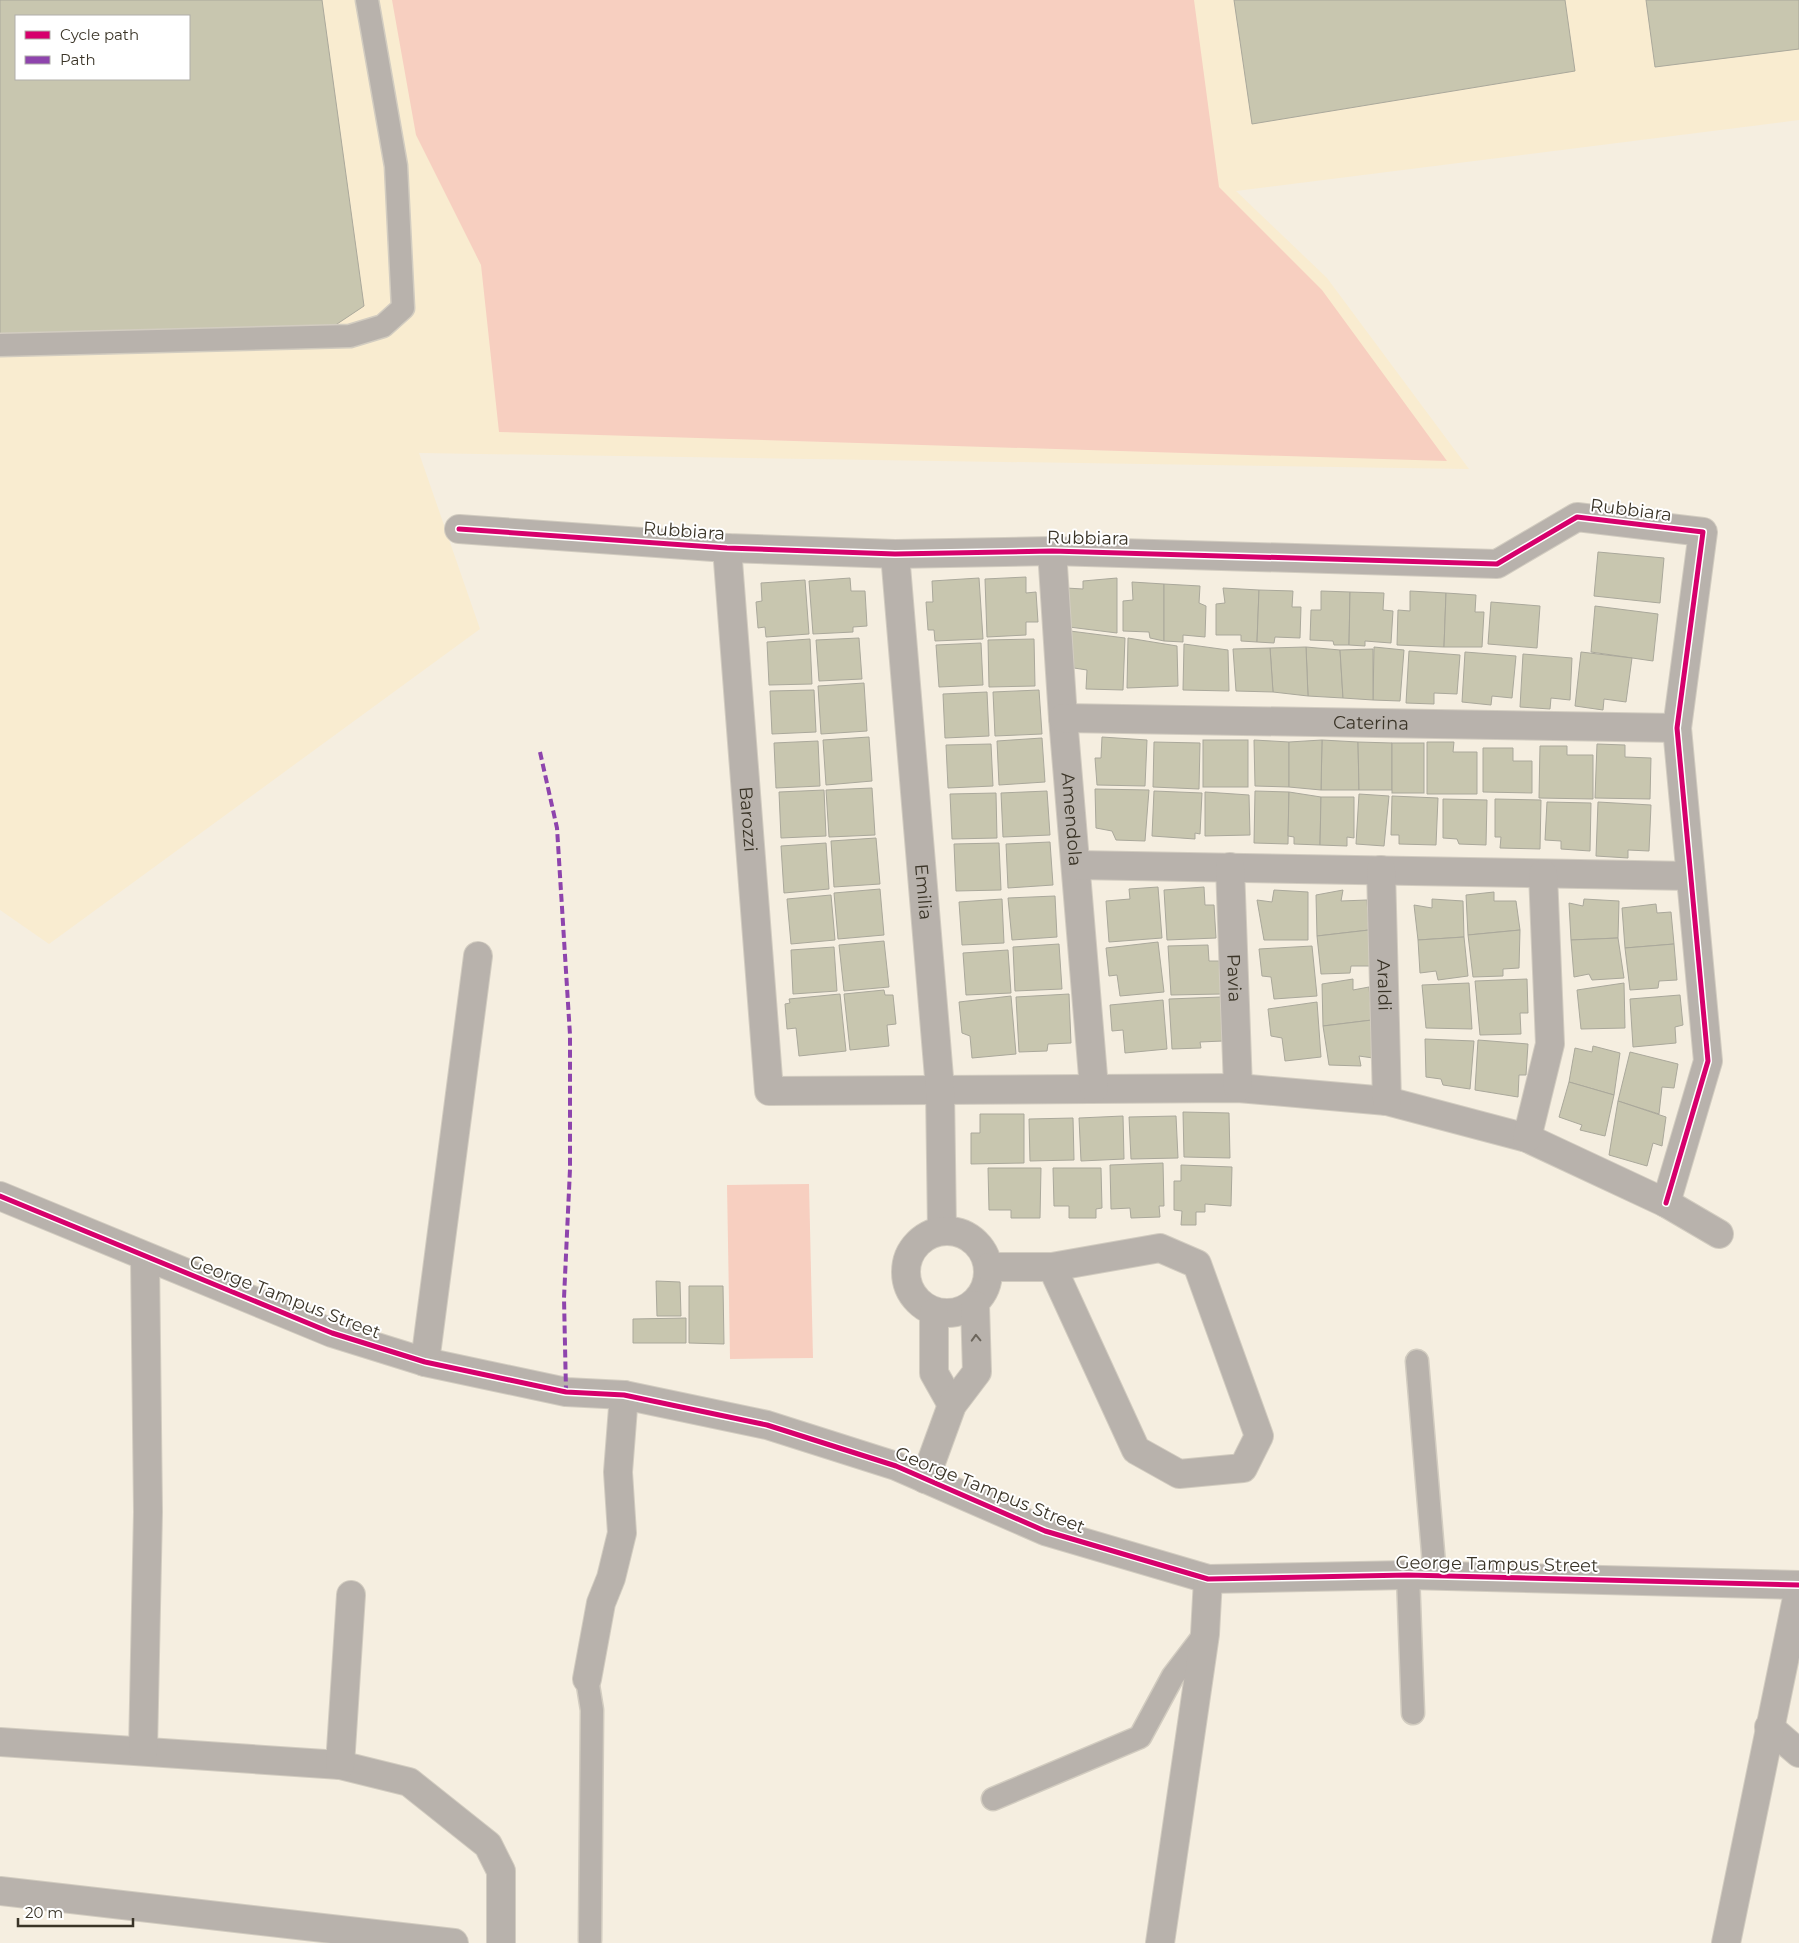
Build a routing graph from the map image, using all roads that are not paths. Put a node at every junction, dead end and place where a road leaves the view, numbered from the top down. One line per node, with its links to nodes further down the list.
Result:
1 (368, 0): 2 (lane)
2 (0, 344)
3 (459, 529): 4 (street, Rubbiara)
4 (727, 548): 6 (street, Rubbiara); 17 (street, Barozzi)
5 (1052, 550): 6 (street, Rubbiara); 7 (street, Amendola); 8 (street, Rubbiara)
6 (895, 554): 17 (street, Emilia)
7 (1063, 718): 8 (street, Caterina); 9 (street, Amendola)
8 (1677, 728): 13 (street)
9 (1076, 865): 10 (street); 15 (street, Amendola)
10 (1230, 867): 11 (street); 16 (street, Pavia)
11 (1381, 870): 12 (street); 18 (street, Araldi)
12 (1543, 874): 13 (street); 19 (street)
13 (1690, 876): 21 (street)
14 (478, 956): 30 (street)
15 (1094, 1088): 16 (street); 17 (street)
16 (1238, 1088): 18 (street)
17 (940, 1089): 22 (street, Emilia)
18 (1388, 1101): 19 (street)
19 (1527, 1138): 21 (street)
20 (0, 1196): 24 (street, George Tampus Street)
21 (1666, 1202): 23 (street)
22 (942, 1231): 25 (street); 28 (street)
23 (1719, 1234)
24 (145, 1257): 30 (street, George Tampus Street); 44 (street)
25 (989, 1267): 26 (street); 27 (street)
26 (1052, 1268): 26 (street)
27 (974, 1305): 28 (street); 32 (street, one-way to 27)
28 (934, 1312): 32 (street)
29 (1417, 1361): 35 (lane)
30 (425, 1362): 31 (street, George Tampus Street)
31 (624, 1395): 33 (street, George Tampus Street); 40 (street)
32 (952, 1405): 33 (street)
33 (925, 1479): 36 (street, George Tampus Street)
34 (1408, 1575): 35 (street, George Tampus Street); 36 (street, George Tampus Street); 41 (lane)
35 (1435, 1576): 37 (street, George Tampus Street)
36 (1208, 1580): 39 (street)
37 (1799, 1586): 42 (street)
38 (351, 1595): 46 (street)
39 (1205, 1634): 47 (lane); 52 (street)
40 (587, 1679): 49 (lane)
41 (1413, 1714)
42 (1769, 1727): 45 (street); 53 (street)
43 (0, 1742): 44 (street)
44 (143, 1751): 46 (street)
45 (1799, 1752)
46 (340, 1765): 51 (street)
47 (993, 1799)
48 (0, 1890): 50 (street)
49 (590, 1940)
50 (454, 1943)
51 (501, 1943)
52 (1160, 1943)
53 (1726, 1943)

